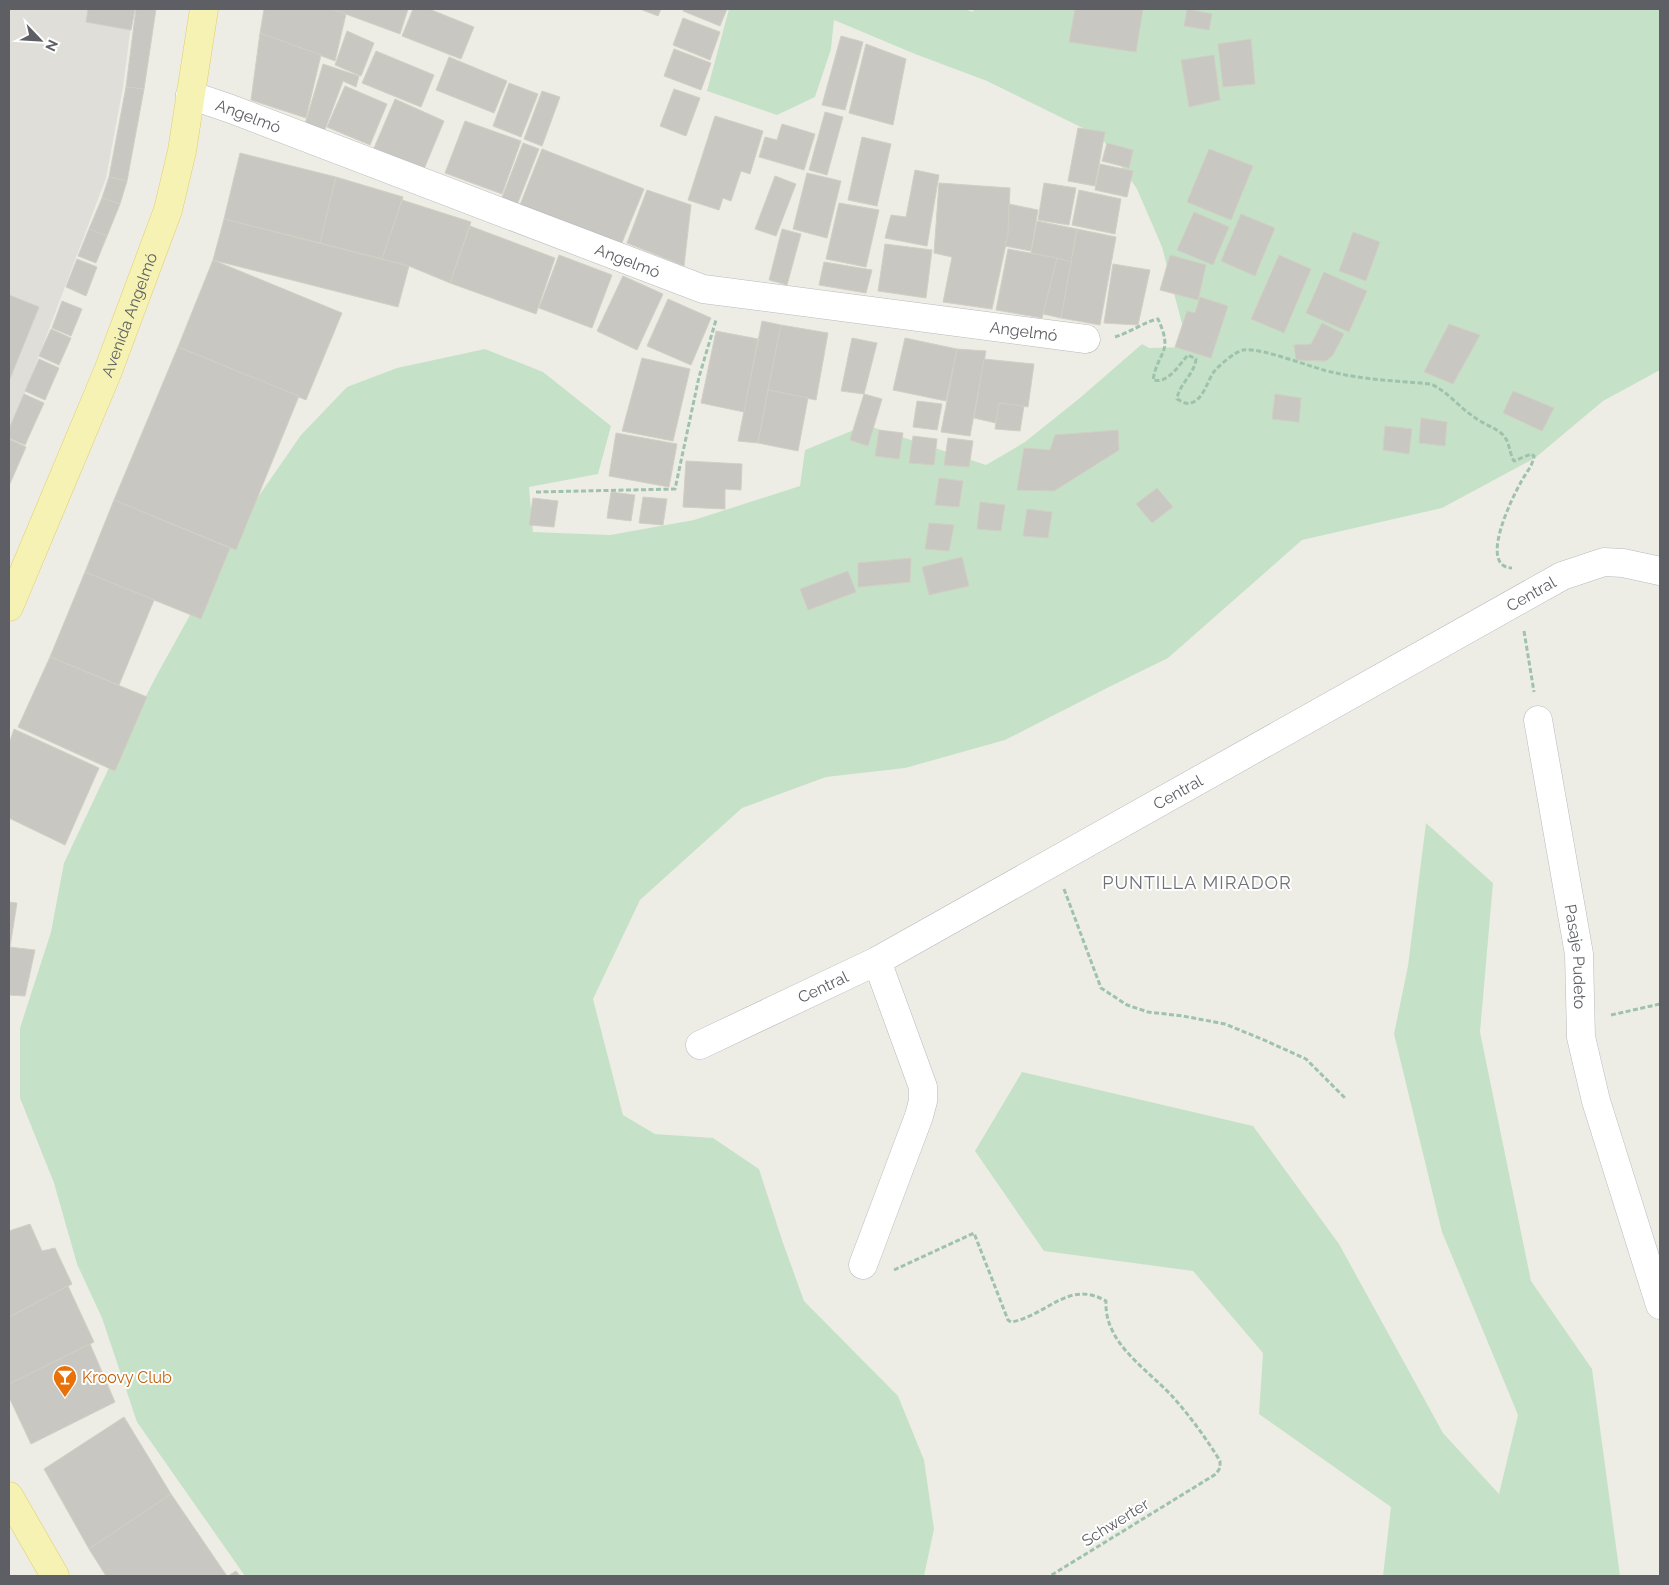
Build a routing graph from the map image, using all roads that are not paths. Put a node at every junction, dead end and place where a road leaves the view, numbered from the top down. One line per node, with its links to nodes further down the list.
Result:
1 (204, 9): 2 (main road, Avenida Angelmó)
2 (190, 95): 3 (street, Angelmó); 5 (main road, Avenida Angelmó)
3 (1086, 339)
4 (1660, 571): 7 (street, Central)
5 (9, 607)
6 (1538, 720): 10 (street, Pasaje Pudeto)
7 (877, 961): 8 (street, Central); 9 (street)
8 (700, 1045)
9 (863, 1265)
10 (1660, 1305)
11 (9, 1496): 12 (main road)
12 (55, 1576)

